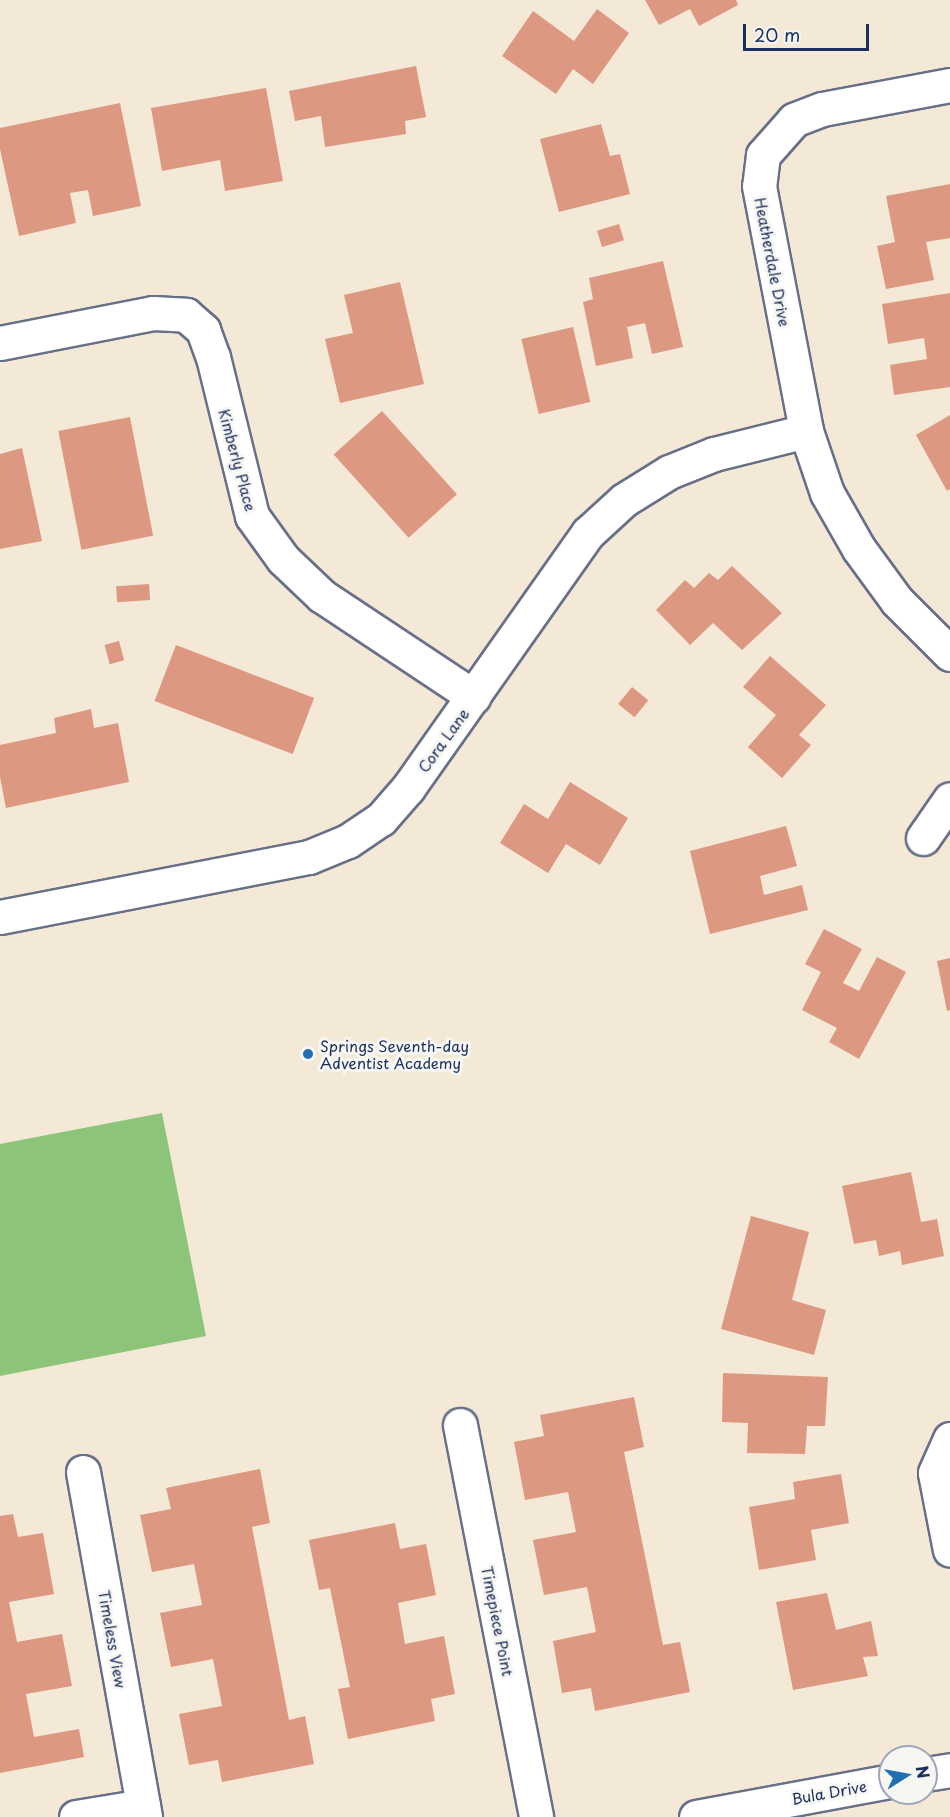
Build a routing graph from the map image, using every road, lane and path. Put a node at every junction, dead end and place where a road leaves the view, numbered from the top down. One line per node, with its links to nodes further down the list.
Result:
1 (950, 85): 3 (street, Heatherdale Drive)
2 (0, 343): 5 (street, Kimberly Place)
3 (806, 431): 4 (street, Heatherdale Drive); 5 (street, Cora Lane)
4 (950, 654)
5 (474, 697): 8 (street, Cora Lane)
6 (950, 799): 7 (street)
7 (923, 838)
8 (0, 917)
9 (460, 1425): 17 (street, Timepiece Point)
10 (950, 1439): 12 (street)
11 (83, 1472): 14 (street, Timeless View)
12 (950, 1550)
13 (878, 1784): 15 (street, Bula Drive)
14 (144, 1812): 16 (street, Timeless View)
15 (737, 1813): 18 (street, Bula Drive)
16 (76, 1817)
17 (536, 1817)
18 (696, 1817)

